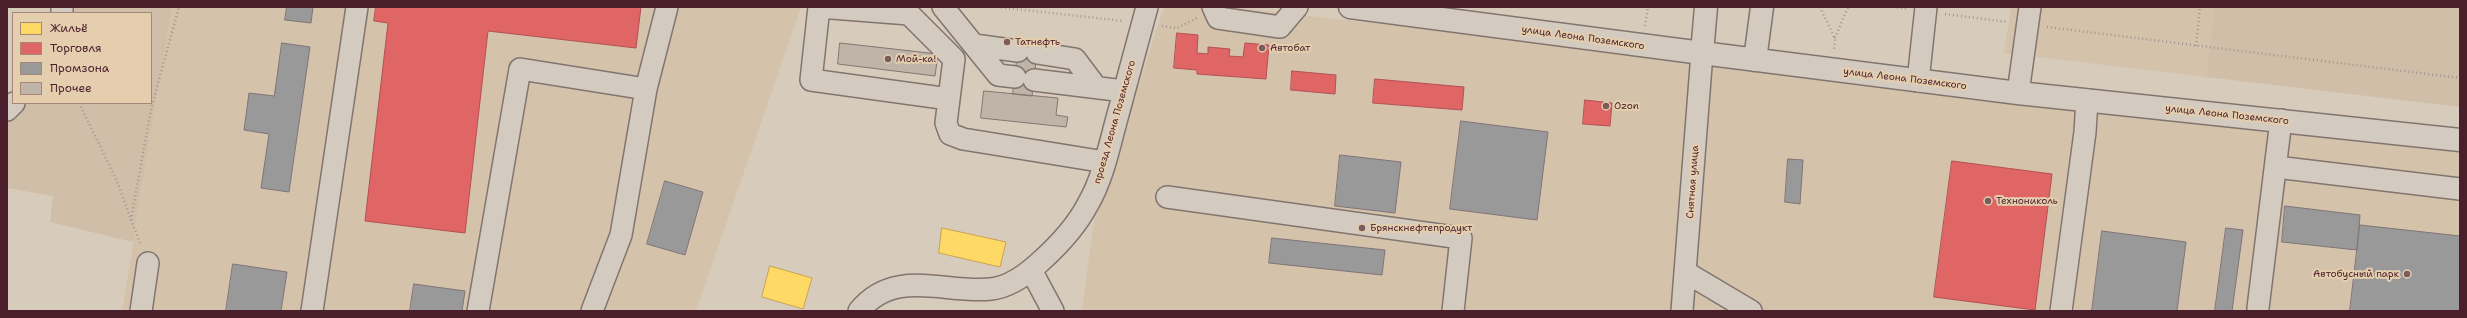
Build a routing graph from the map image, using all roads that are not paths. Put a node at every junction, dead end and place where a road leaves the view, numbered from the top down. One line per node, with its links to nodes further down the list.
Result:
1 (357, 7): 34 (street)
2 (667, 7): 18 (street)
3 (819, 7): 21 (street); 21 (street)
4 (943, 7): 13 (street)
5 (1297, 7): 11 (street)
6 (1350, 7): 14 (main road, улица Леона Поземского)
7 (1706, 7): 14 (main road)
8 (1762, 7): 15 (main road)
9 (1926, 7): 16 (street)
10 (2030, 7): 20 (street)
11 (1206, 9)
12 (1145, 15): 19 (street, проезд Леона Поземского)
13 (974, 45): 17 (street); 17 (street)
14 (1702, 53): 15 (main road, улица Леона Поземского); 31 (street, Снятная улица)
15 (1756, 60): 16 (main road, улица Леона Поземского)
16 (1918, 81): 20 (main road, улица Леона Поземского)
17 (1096, 87): 19 (street)
18 (646, 89): 35 (street); 36 (street)
19 (1124, 92): 25 (street, проезд Леона Поземского)
20 (2018, 93): 22 (main road, улица Леона Поземского)
21 (949, 99): 25 (street)
22 (2087, 100): 23 (main road, улица Леона Поземского); 42 (street)
23 (2281, 120): 24 (main road, улица Леона Поземского); 26 (street)
24 (2460, 140)
25 (1105, 162): 30 (street, проезд Леона Поземского)
26 (2276, 167): 27 (street); 32 (street)
27 (2460, 189)
28 (1167, 197): 39 (street)
29 (148, 263): 33 (street)
30 (1030, 270): 37 (street, проезд Леона Поземского); 38 (street)
31 (1687, 273): 40 (street, Снятная улица); 41 (street)
32 (2258, 308)
33 (141, 311)
34 (312, 311)
35 (478, 311)
36 (592, 311)
37 (859, 311)
38 (1053, 311)
39 (1452, 311)
40 (1682, 311)
41 (1751, 311)
42 (2061, 311)

